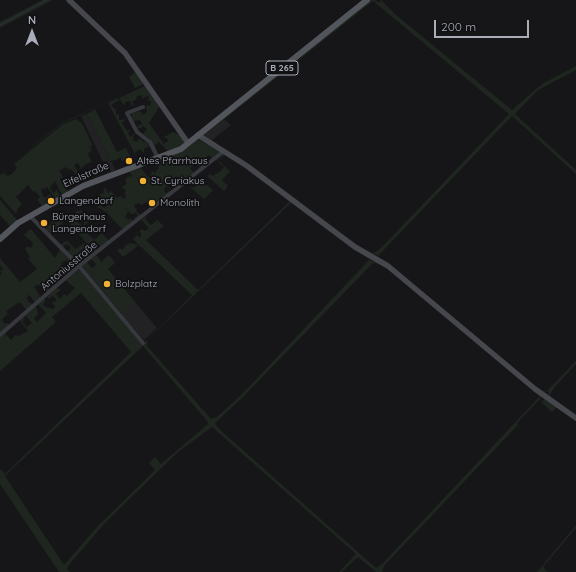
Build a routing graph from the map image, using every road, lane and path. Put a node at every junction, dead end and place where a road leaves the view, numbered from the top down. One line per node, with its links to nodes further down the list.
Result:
1 (69, 0): 5 (street)
2 (367, 0): 4 (main road, B 265)
3 (143, 107): 7 (street)
4 (198, 135): 5 (main road, B 265); 6 (street)
5 (188, 143): 7 (main road, Eifelstraße / B 265)
6 (224, 151): 10 (street, Antoniusstraße); 13 (street)
7 (158, 158): 8 (main road, Eifelstraße / B 265)
8 (30, 216): 9 (main road, Eifelstraße / B 265); 10 (street)
9 (0, 239)
10 (78, 266): 11 (street, Antoniusstraße); 12 (street)
11 (0, 335)
12 (143, 343)
13 (576, 418)

